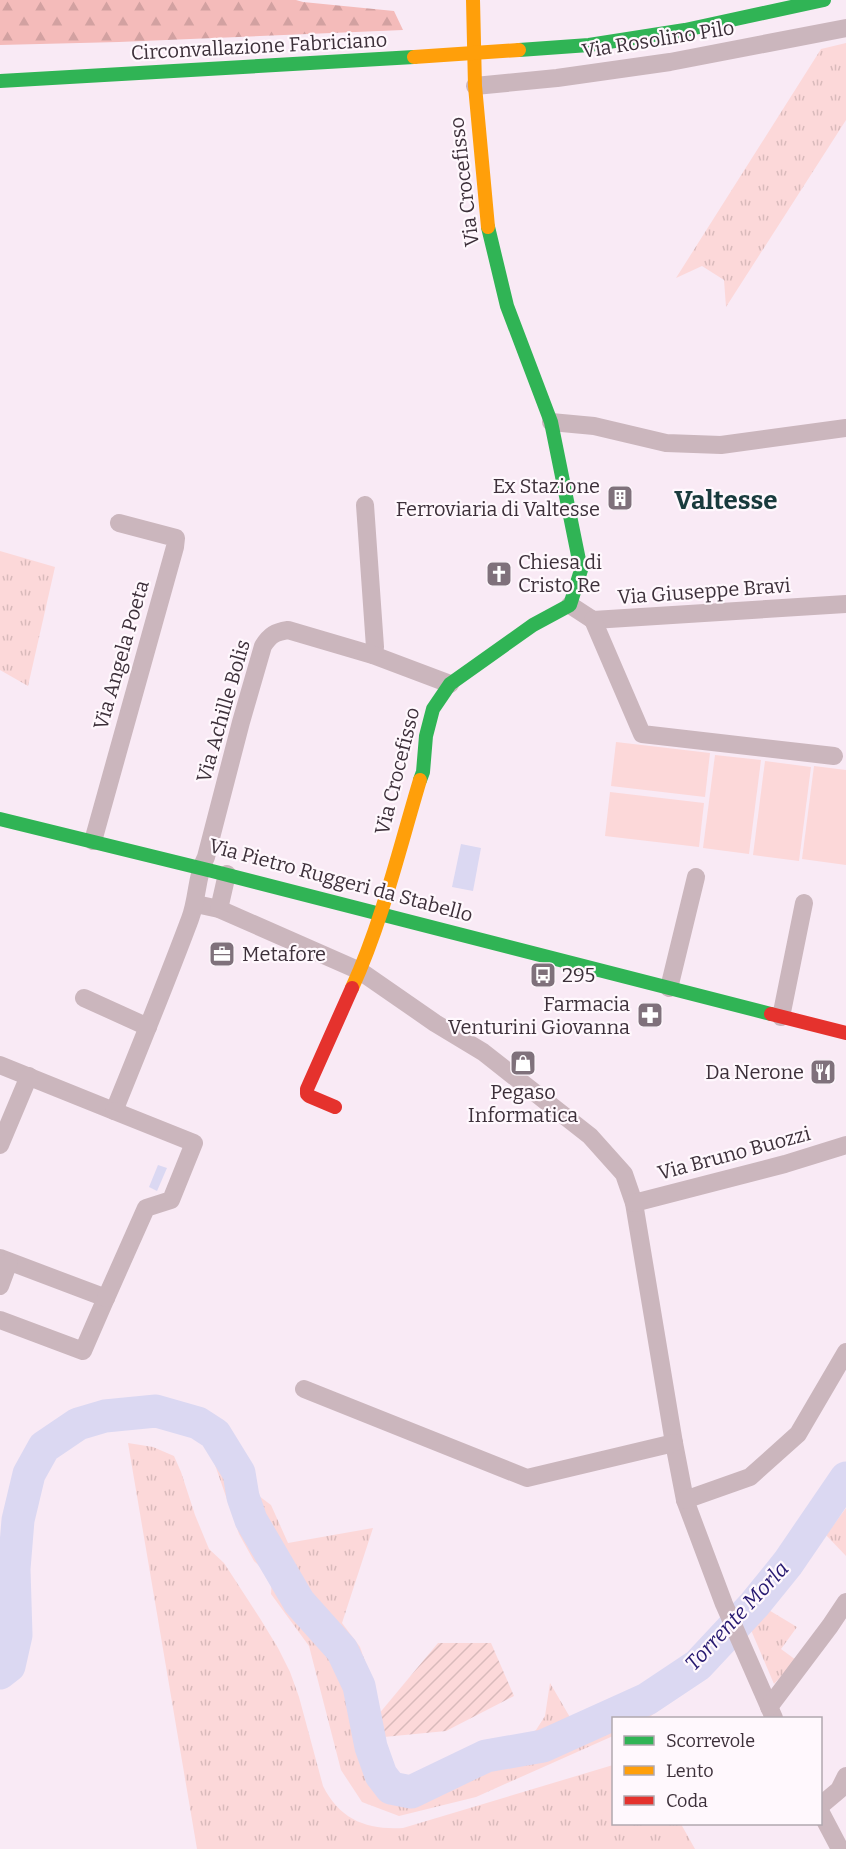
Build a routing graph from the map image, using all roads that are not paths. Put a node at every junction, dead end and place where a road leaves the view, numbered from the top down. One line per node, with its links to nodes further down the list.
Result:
1 (473, 0): 7 (main road, Via Crocefisso)
2 (824, 0): 6 (main road, Circonvallazione Fabriciano, bridge)
3 (846, 28): 7 (street, Via Rosolino Pilo)
4 (492, 34): 5 (main road)
5 (458, 36)
6 (0, 81)
7 (476, 86): 8 (main road, Via Crocefisso)
8 (551, 422): 9 (street); 13 (main road, Via Crocefisso)
9 (846, 428)
10 (365, 505): 15 (street)
11 (119, 523): 19 (street, Via Angela Poeta)
12 (846, 604): 14 (street, Via Giuseppe Bravi)
13 (570, 605): 14 (street, Via Giuseppe Bravi); 16 (main road, Via Crocefisso)
14 (593, 620): 17 (street)
15 (373, 656): 16 (street, Via Achille Bolis); 20 (street, Via Achille Bolis)
16 (450, 684): 26 (main road, Via Crocefisso)
17 (834, 756)
18 (0, 819): 19 (main road, Via Pietro Ruggeri da Stabello)
19 (93, 841): 20 (main road, Via Pietro Ruggeri da Stabello)
20 (201, 867): 21 (main road, Via Pietro Ruggeri da Stabello); 24 (street)
21 (227, 874): 25 (street); 26 (main road, Via Pietro Ruggeri da Stabello)
22 (696, 877): 28 (street)
23 (804, 903): 30 (street)
24 (196, 904): 25 (street); 31 (street)
25 (219, 909): 27 (street)
26 (380, 913): 27 (main road, Via Crocefisso); 28 (main road, Via Pietro Ruggeri da Stabello)
27 (360, 971): 35 (main road, Via Crocefisso); 39 (street)
28 (669, 988): 30 (main road, Via Pietro Ruggeri da Stabello)
29 (84, 999): 31 (street)
30 (781, 1017): 32 (main road, Via Pietro Ruggeri da Stabello)
31 (148, 1027): 36 (street)
32 (846, 1033)
33 (0, 1065): 34 (street)
34 (29, 1076): 36 (street); 37 (street)
35 (335, 1107)
36 (114, 1111): 42 (street)
37 (0, 1145)
38 (846, 1145): 39 (street, Via Bruno Buozzi)
39 (634, 1203): 46 (street)
40 (5, 1260): 41 (street); 42 (street)
41 (0, 1286)
42 (106, 1298): 43 (street)
43 (0, 1320)
44 (846, 1352): 47 (street)
45 (304, 1389): 46 (street)
46 (674, 1443): 47 (street)
47 (685, 1500): 49 (street)
48 (846, 1602): 49 (street)
49 (772, 1713)
50 (846, 1776): 51 (street)
51 (822, 1804)
52 (822, 1815): 53 (street)
53 (840, 1849)

